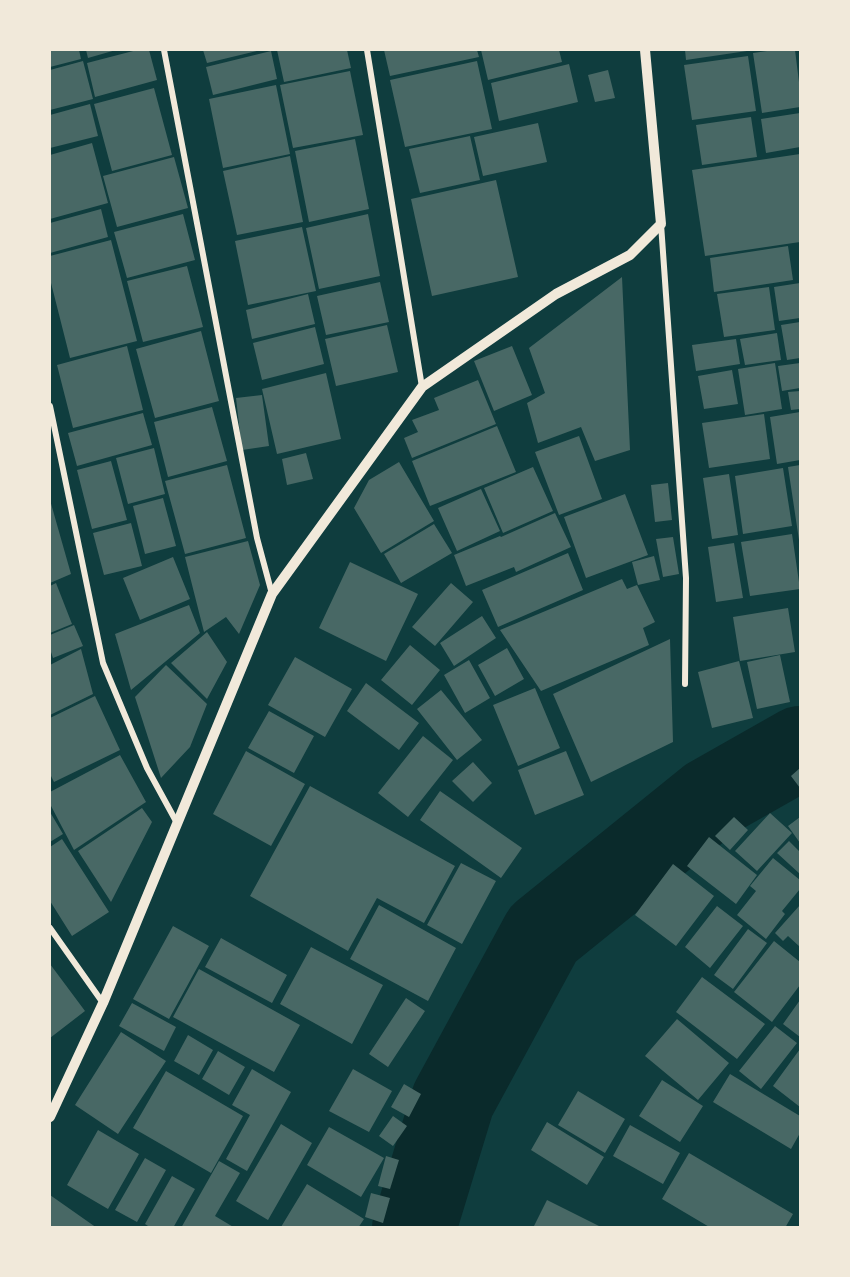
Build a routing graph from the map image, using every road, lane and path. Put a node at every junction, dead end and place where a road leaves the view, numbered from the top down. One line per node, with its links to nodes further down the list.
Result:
1 (164, 50): 7 (street)
2 (367, 50): 5 (street)
3 (645, 50): 4 (street)
4 (661, 224): 5 (street); 8 (street)
5 (422, 387): 7 (street)
6 (50, 406): 9 (street)
7 (272, 594): 9 (street)
8 (686, 684)
9 (178, 824): 11 (street)
10 (50, 928): 11 (street)
11 (103, 1004): 12 (street)
12 (50, 1117)

